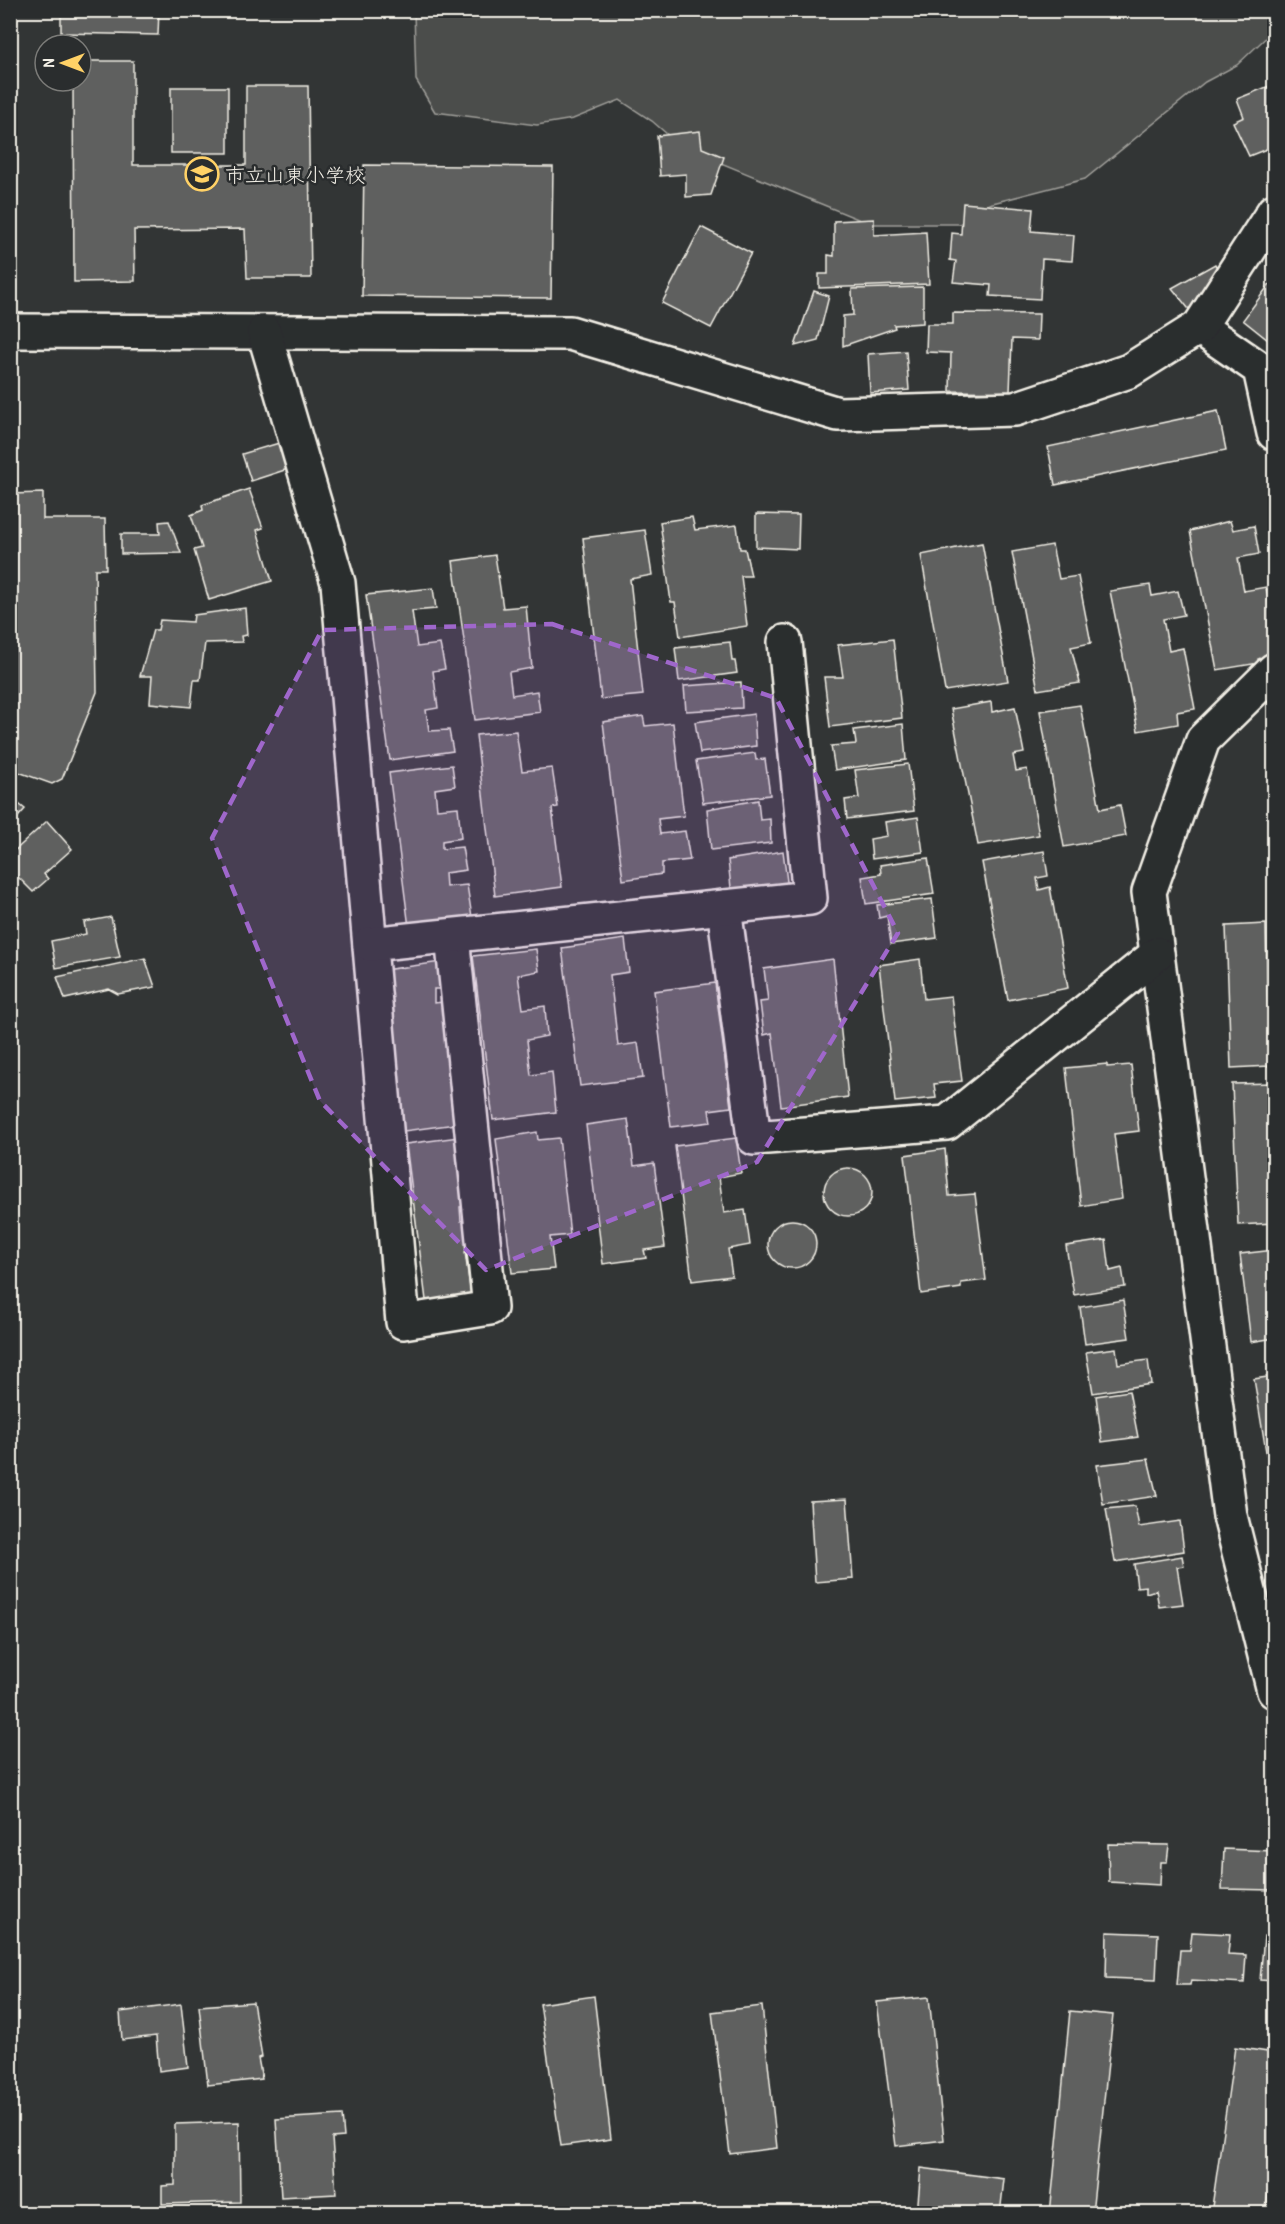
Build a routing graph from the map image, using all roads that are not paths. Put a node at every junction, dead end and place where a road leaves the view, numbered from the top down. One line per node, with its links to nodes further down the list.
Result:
1 (1275, 212): 2 (street)
2 (1199, 327): 4 (street); 5 (street)
3 (10, 331): 4 (street)
4 (264, 332): 10 (street)
5 (1275, 433)
6 (785, 642): 8 (street)
7 (1275, 670): 11 (street)
8 (724, 907): 9 (street); 11 (street)
9 (452, 936): 10 (street); 10 (street)
10 (370, 944)
11 (1157, 954): 12 (street)
12 (1275, 1691)

